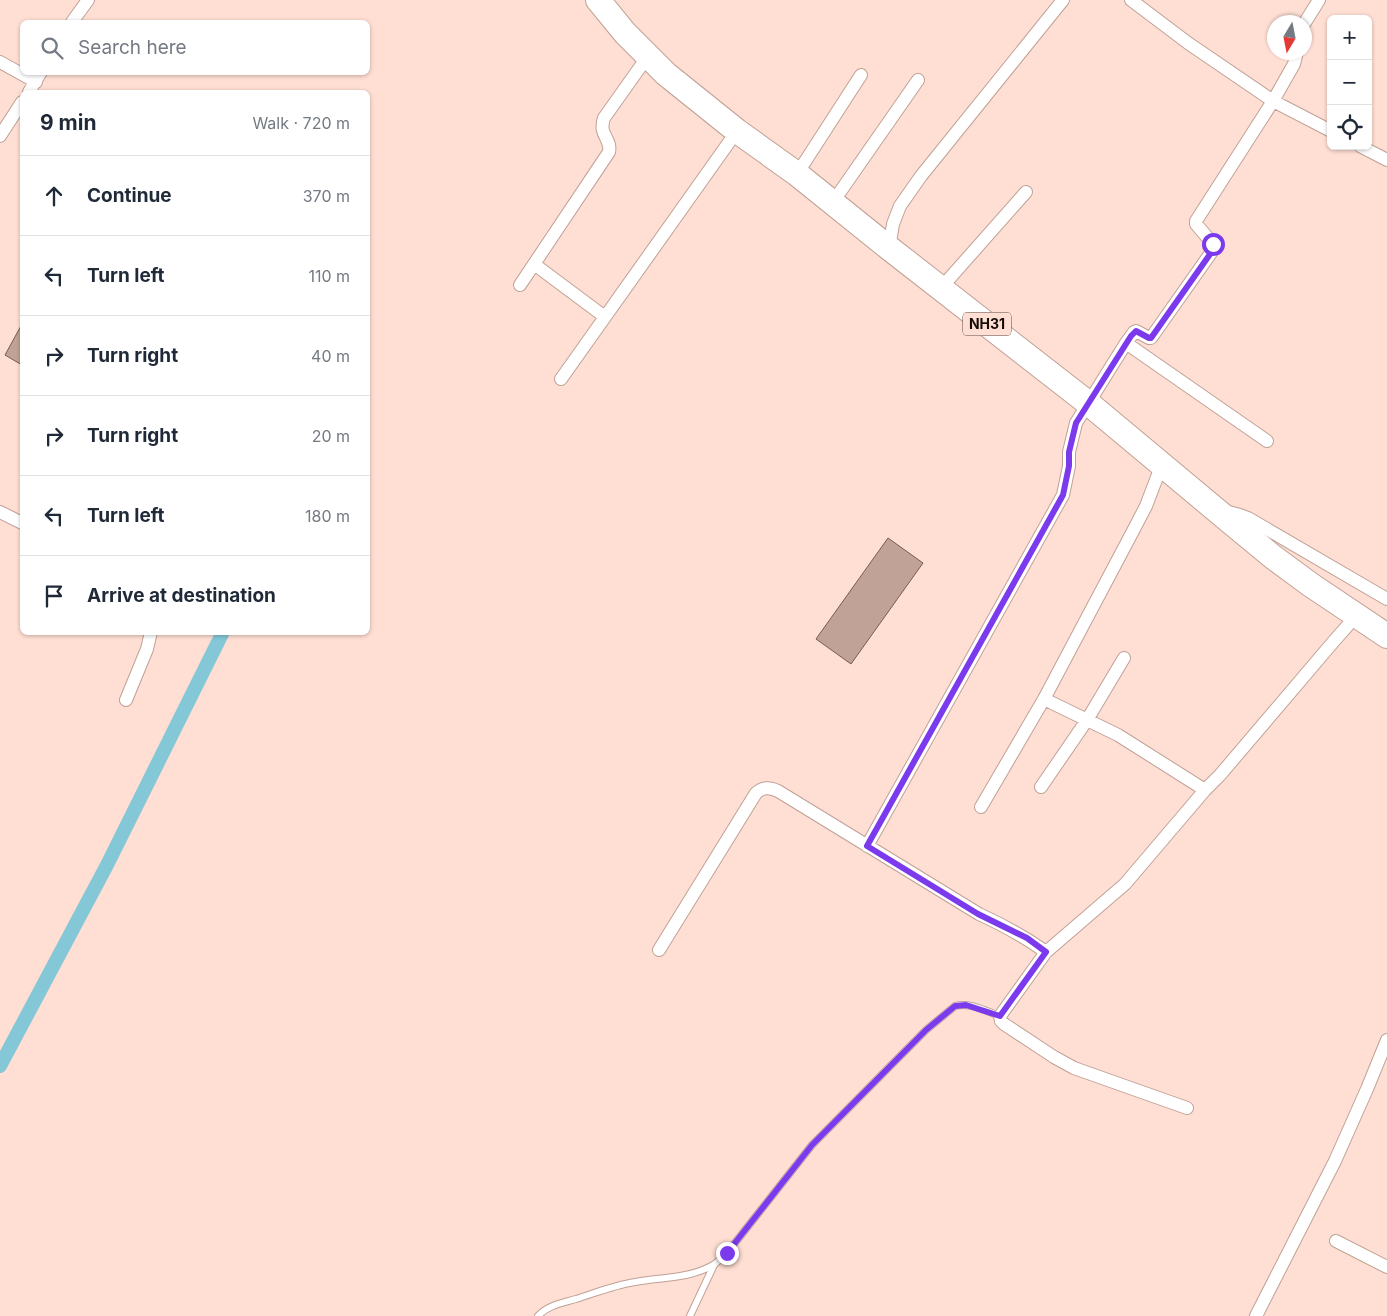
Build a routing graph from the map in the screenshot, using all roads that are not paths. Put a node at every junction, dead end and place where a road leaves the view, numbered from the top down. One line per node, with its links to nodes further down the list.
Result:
1 (88, 0): 7 (street)
2 (598, 0): 8 (highway, NH31)
3 (1063, 0): 26 (street)
4 (1132, 0): 16 (street)
5 (1319, 0): 6 (street)
6 (1310, 15)
7 (73, 20)
8 (648, 56): 19 (highway, NH31); 27 (street)
9 (1295, 60): 16 (street)
10 (0, 62): 11 (street)
11 (20, 73)
12 (23, 75): 15 (street)
13 (861, 75): 23 (street)
14 (918, 80): 25 (street)
15 (35, 82)
16 (1273, 101): 18 (street); 31 (street)
17 (20, 105): 20 (street)
18 (1327, 129)
19 (737, 131): 23 (highway, NH31); 30 (street)
20 (0, 136)
21 (1368, 150): 22 (street)
22 (1387, 160)
23 (797, 174): 25 (highway, NH31)
24 (1026, 192): 29 (street)
25 (833, 202): 26 (highway, NH31)
26 (889, 248): 29 (highway, NH31)
27 (534, 264): 28 (street); 30 (street)
28 (520, 285)
29 (941, 288): 33 (highway, NH31)
30 (605, 317): 32 (street)
31 (1126, 343): 33 (street); 34 (street)
32 (561, 379)
33 (1088, 403): 35 (highway, NH31); 50 (street)
34 (1267, 441)
35 (1162, 464): 36 (highway, NH31); 44 (street)
36 (1216, 510): 39 (street); 40 (highway, NH31)
37 (0, 512): 38 (street)
38 (20, 522)
39 (1387, 599)
40 (1357, 615): 42 (highway, NH31); 48 (street)
41 (150, 635): 45 (street)
42 (1387, 636)
43 (1124, 658): 46 (street)
44 (1044, 699): 46 (street); 49 (street)
45 (126, 700)
46 (1087, 720): 47 (street); 48 (street)
47 (1041, 787)
48 (1205, 790): 52 (street)
49 (981, 807)
50 (867, 846): 51 (street); 52 (street)
51 (659, 950)
52 (1046, 952): 53 (street)
53 (1000, 1016): 55 (street); 57 (lane)
54 (1387, 1040): 61 (street)
55 (1187, 1108)
56 (1336, 1241): 58 (street)
57 (714, 1265): 59 (lane); 60 (lane)
58 (1387, 1267)
59 (538, 1316)
60 (690, 1316)
61 (1256, 1316)

